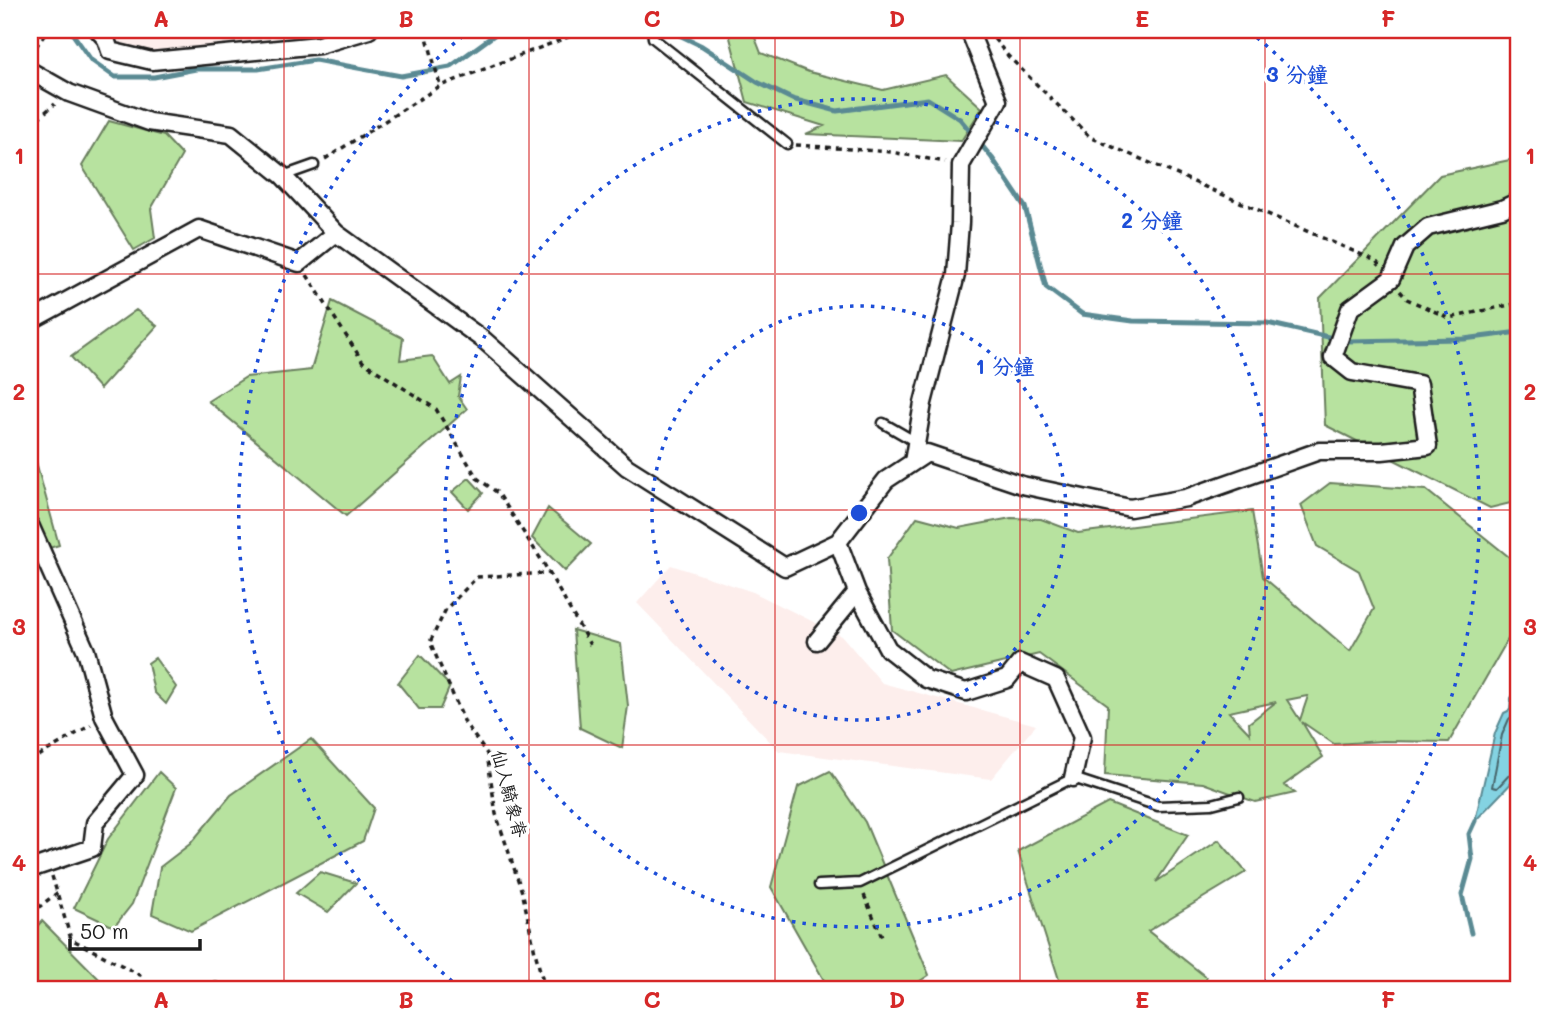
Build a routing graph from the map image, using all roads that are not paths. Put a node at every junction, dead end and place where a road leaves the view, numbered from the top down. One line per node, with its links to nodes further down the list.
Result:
1 (99, 30): 2 (street)
2 (369, 30)
3 (652, 30): 6 (lane)
4 (970, 30): 13 (street)
5 (30, 71): 8 (street)
6 (787, 144)
7 (314, 165): 8 (lane)
8 (283, 176): 10 (street)
9 (1519, 201): 14 (street)
10 (336, 233): 11 (street); 16 (street)
11 (30, 321)
12 (883, 424): 13 (lane)
13 (916, 442): 14 (street)
14 (913, 462): 16 (street)
15 (30, 525): 21 (street)
16 (838, 542): 17 (street)
17 (857, 592): 18 (street); 19 (street)
18 (817, 642)
19 (1073, 778): 20 (lane); 22 (lane)
20 (1239, 797)
21 (30, 869)
22 (819, 885)

